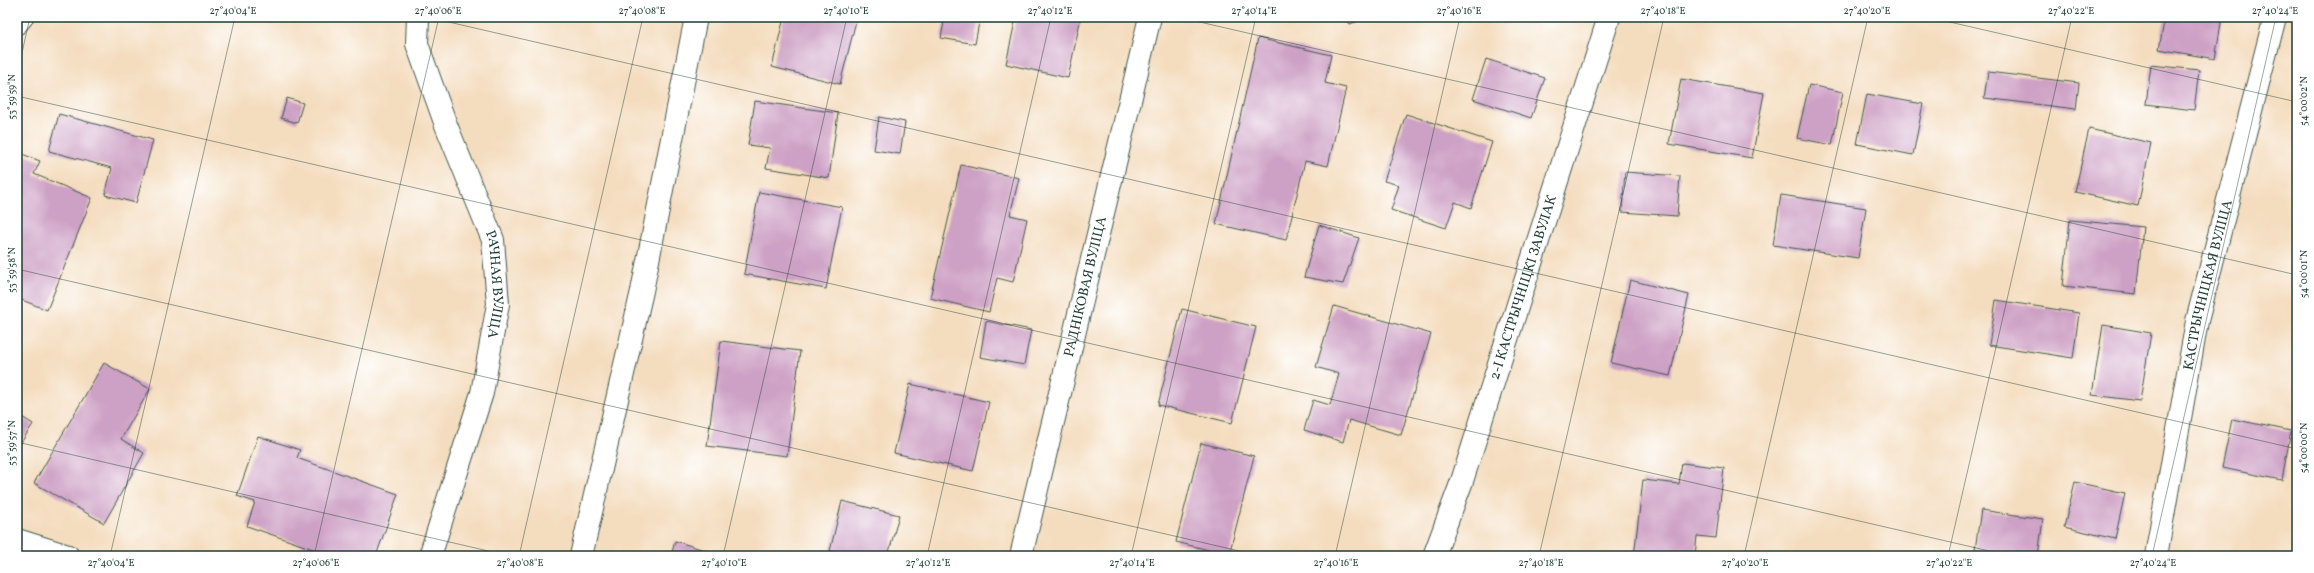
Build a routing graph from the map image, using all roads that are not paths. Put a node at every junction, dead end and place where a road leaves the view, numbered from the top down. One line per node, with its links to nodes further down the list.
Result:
1 (22, 17): 7 (street)
2 (418, 17): 10 (street, РАЧНАЯ ВУЛІЦА)
3 (696, 17): 11 (street)
4 (1150, 17): 12 (street, РАДНІКОВАЯ ВУЛІЦА)
5 (1609, 17): 13 (street, 2-І КАСТРЫЧНІЦКІ ЗАВУЛАК)
6 (2275, 17): 14 (street, КАСТРЫЧНІЦКАЯ ВУЛІЦА)
7 (17, 24)
8 (17, 540): 9 (street)
9 (68, 556)
10 (430, 556)
11 (581, 556)
12 (1021, 556)
13 (1434, 556)
14 (2156, 556)

